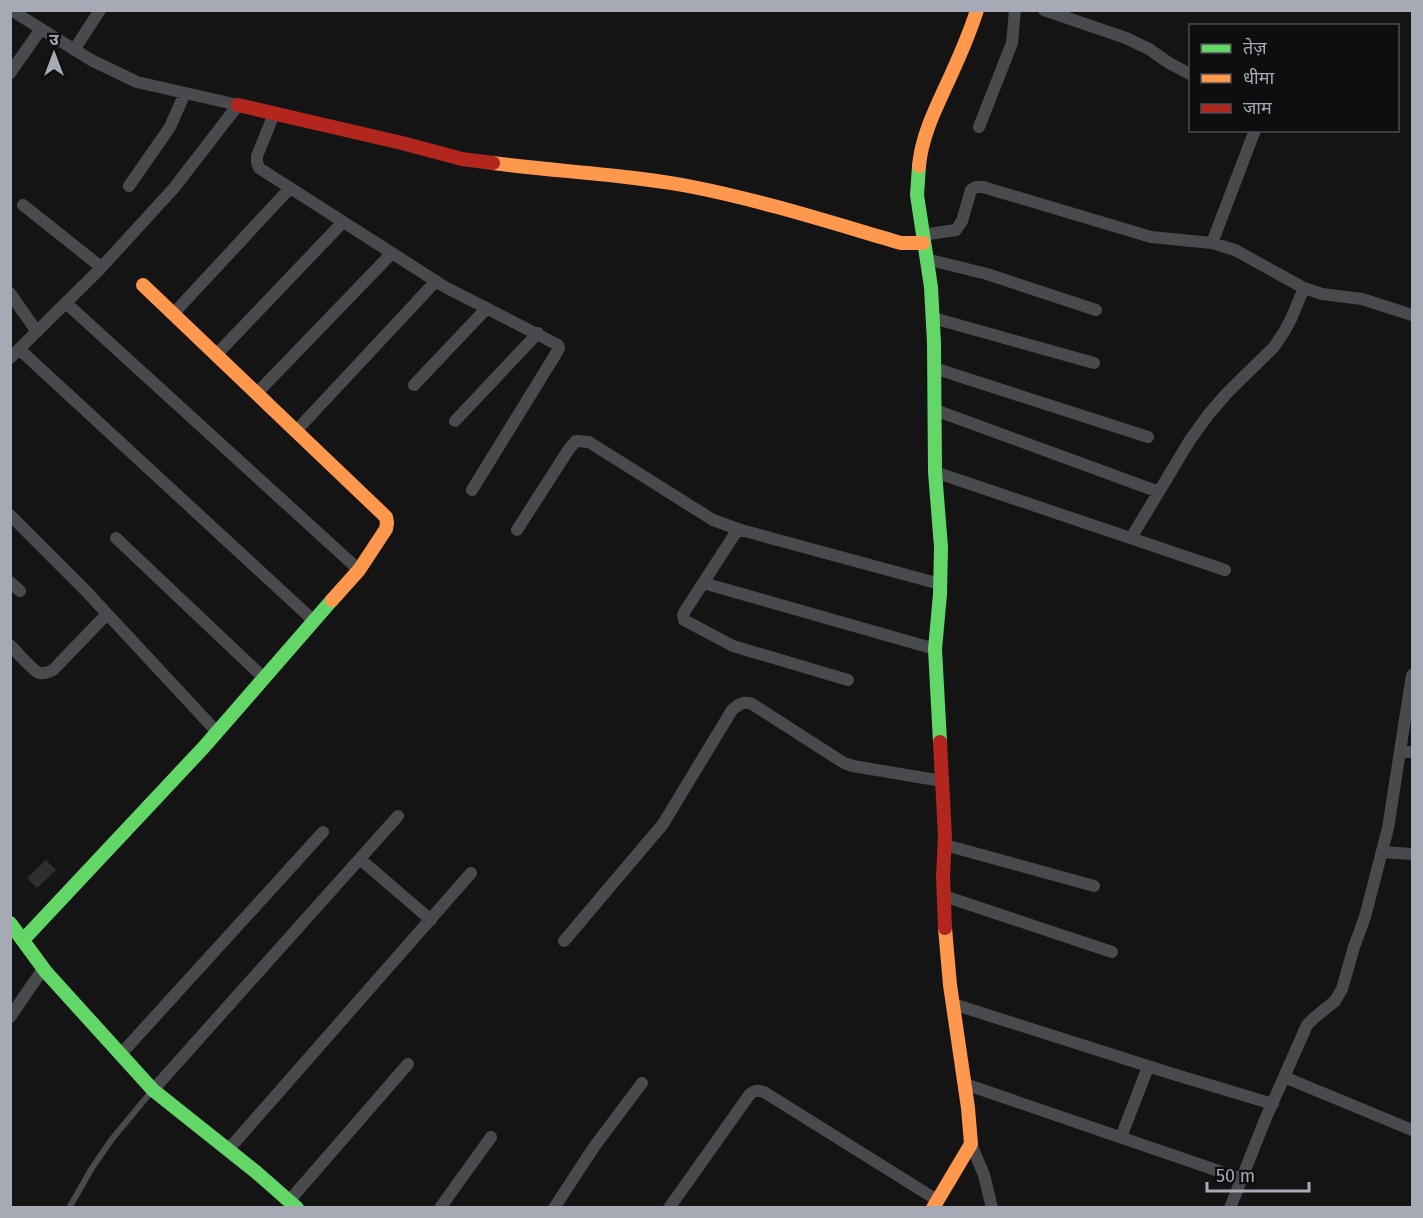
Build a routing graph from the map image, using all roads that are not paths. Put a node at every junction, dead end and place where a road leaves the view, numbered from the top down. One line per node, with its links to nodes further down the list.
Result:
1 (10, 10): 6 (street)
2 (100, 10): 7 (street)
3 (977, 10): 19 (street)
4 (1015, 10): 13 (street)
5 (1044, 10): 9 (street)
6 (40, 29): 7 (street); 8 (street)
7 (74, 50): 10 (street)
8 (10, 73)
9 (1189, 73)
10 (185, 93): 11 (street); 15 (street)
11 (238, 105): 12 (street); 23 (street)
12 (274, 114): 16 (street); 19 (street)
13 (979, 128)
14 (1254, 132): 20 (street)
15 (129, 186)
16 (290, 188): 18 (street); 31 (street)
17 (23, 205): 23 (street)
18 (343, 222): 21 (street); 37 (street)
19 (923, 239): 20 (street); 22 (street)
20 (1212, 243): 26 (street)
21 (392, 253): 24 (street); 41 (street)
22 (926, 259): 30 (street); 33 (street)
23 (102, 267): 28 (street)
24 (436, 281): 29 (street); 44 (street)
25 (143, 285): 31 (street)
26 (1304, 288): 32 (street); 48 (street)
27 (10, 292): 34 (street)
28 (66, 303): 34 (street); 54 (street)
29 (487, 308): 35 (street); 40 (street)
30 (1096, 310)
31 (174, 313): 37 (street)
32 (1413, 315)
33 (933, 318): 38 (street); 39 (street)
34 (37, 332): 36 (street)
35 (538, 333): 43 (street); 47 (street)
36 (15, 354): 59 (street)
37 (217, 354): 41 (street)
38 (1094, 363)
39 (934, 368): 42 (street); 45 (street)
40 (414, 385)
41 (257, 393): 44 (street)
42 (935, 410): 46 (street); 48 (street)
43 (455, 421)
44 (296, 431): 54 (street)
45 (1148, 437)
46 (935, 472): 53 (street); 57 (street)
47 (472, 490)
48 (1159, 492): 53 (street)
49 (10, 515): 58 (street)
50 (738, 529): 51 (street); 56 (street); 57 (street)
51 (517, 530)
52 (116, 537): 63 (street)
53 (1131, 538): 55 (street)
54 (359, 570): 59 (street)
55 (1225, 570)
56 (703, 583): 61 (street); 64 (street)
57 (940, 584): 61 (street)
58 (107, 614): 60 (street); 65 (street)
59 (314, 621): 63 (street)
60 (10, 645)
61 (935, 649): 67 (street)
62 (1413, 675): 66 (street)
63 (264, 678): 65 (street)
64 (848, 680)
65 (217, 732): 79 (street)
66 (1406, 752): 71 (street)
67 (942, 781): 70 (street); 80 (street)
68 (398, 816): 73 (street)
69 (323, 832): 85 (street)
70 (945, 845): 75 (street); 76 (street)
71 (1382, 852): 72 (street); 88 (street)
72 (1413, 854)
73 (360, 859): 77 (street); 91 (street)
74 (471, 873): 77 (street)
75 (1094, 886)
76 (944, 896): 81 (street); 83 (street)
77 (431, 920): 97 (street)
78 (10, 923): 79 (street)
79 (23, 940): 82 (street)
80 (564, 941)
81 (1112, 952)
82 (44, 969): 84 (street); 85 (street)
83 (953, 1004): 87 (street); 90 (street)
84 (10, 1017)
85 (120, 1055): 91 (street)
86 (408, 1064): 99 (street)
87 (1148, 1066): 92 (street); 95 (street)
88 (1284, 1077): 92 (street); 93 (street)
89 (642, 1083): 103 (street)
90 (965, 1084): 95 (street); 96 (street)
91 (153, 1090): 97 (street); 101 (lane)
92 (1272, 1104): 98 (street)
93 (1413, 1130)
94 (491, 1137): 102 (street)
95 (1121, 1137): 98 (street)
96 (971, 1144): 100 (street); 105 (street)
97 (228, 1150): 99 (street)
98 (1242, 1179): 106 (street)
99 (293, 1204)
100 (935, 1204): 104 (street)
101 (69, 1208)
102 (440, 1208)
103 (554, 1208)
104 (669, 1208)
105 (992, 1208)
106 (1230, 1208)

